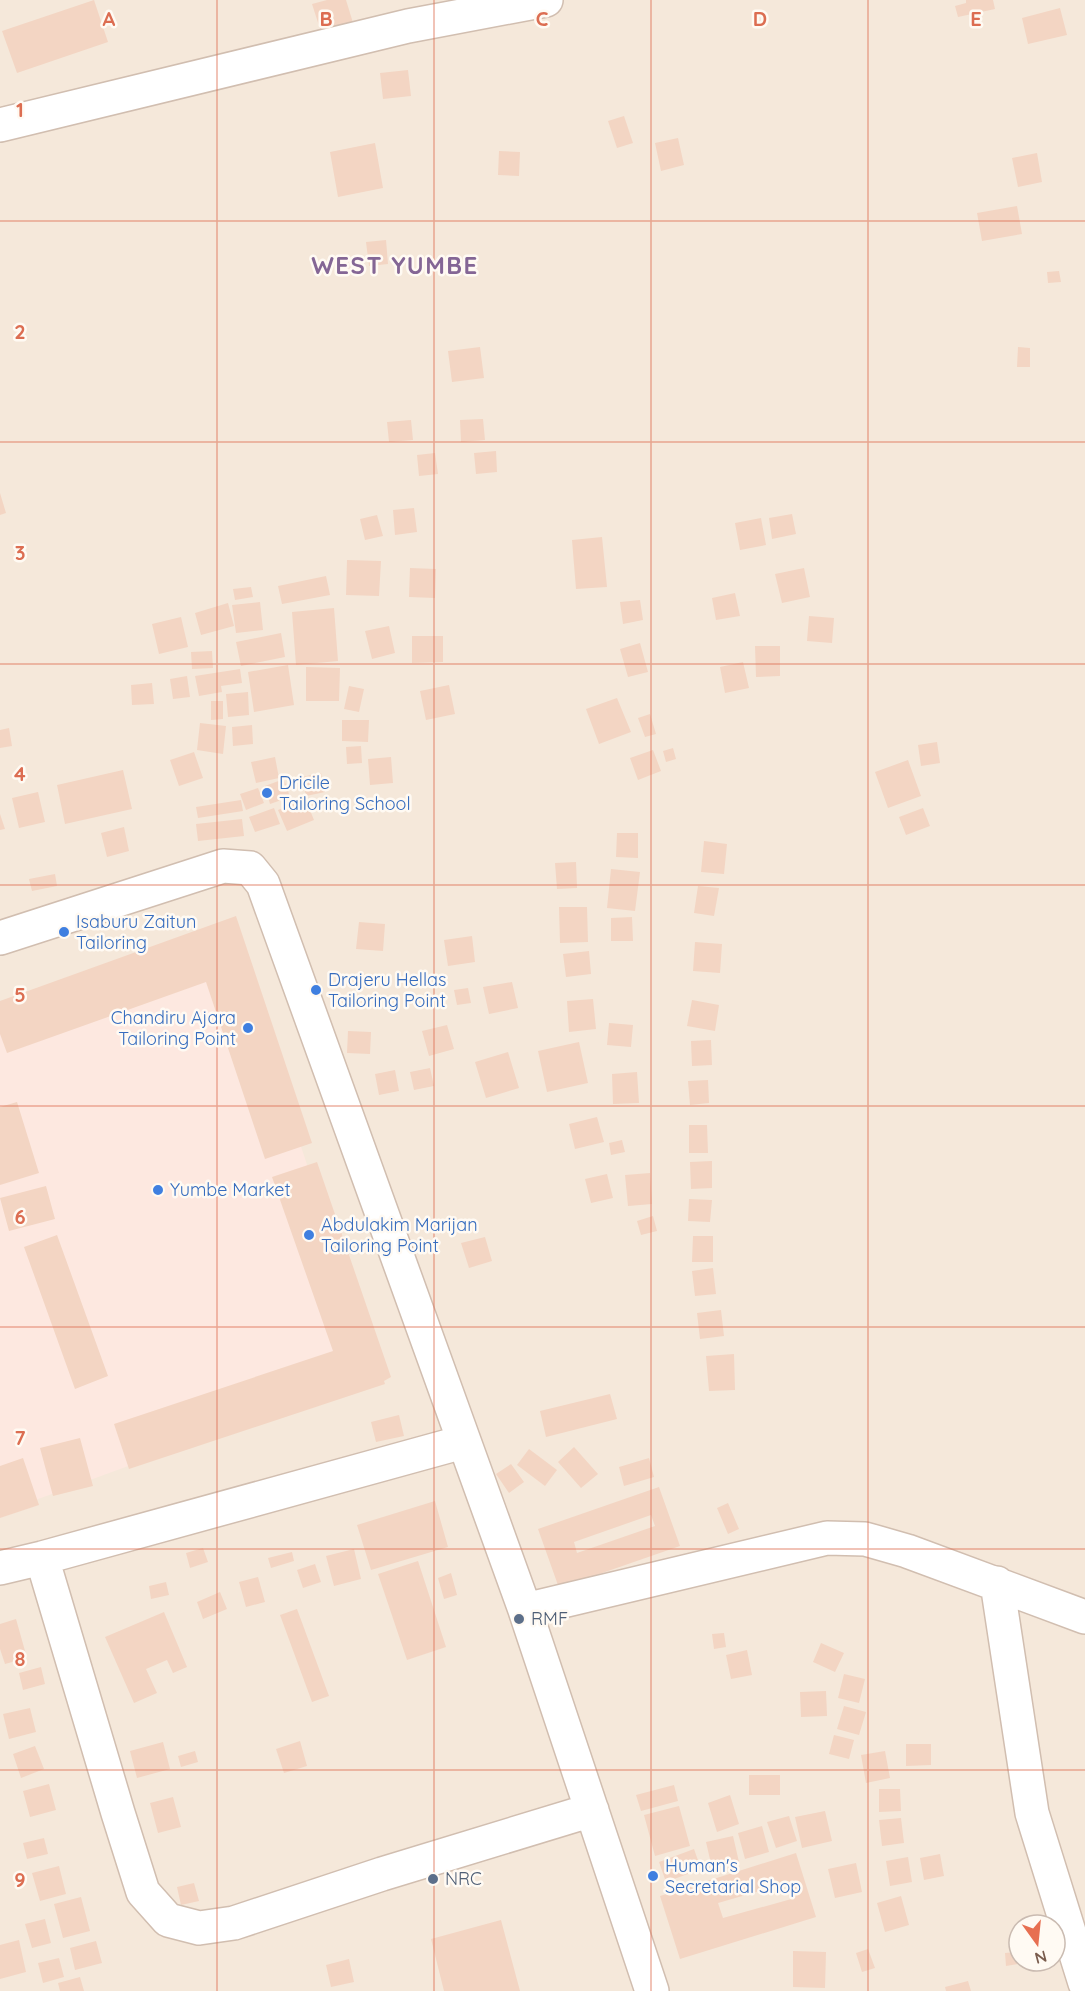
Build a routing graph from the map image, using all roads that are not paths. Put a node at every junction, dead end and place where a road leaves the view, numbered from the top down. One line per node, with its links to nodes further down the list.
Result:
1 (546, 0): 2 (street)
2 (404, 13): 3 (street)
3 (0, 125)
4 (0, 938): 5 (street)
5 (464, 1442): 6 (street); 9 (street)
6 (42, 1558): 7 (street); 11 (street)
7 (0, 1568)
8 (997, 1583): 9 (street); 10 (street); 12 (street)
9 (525, 1610): 11 (street)
10 (1085, 1617)
11 (592, 1810): 13 (street)
12 (1085, 1983)
13 (652, 1991)

